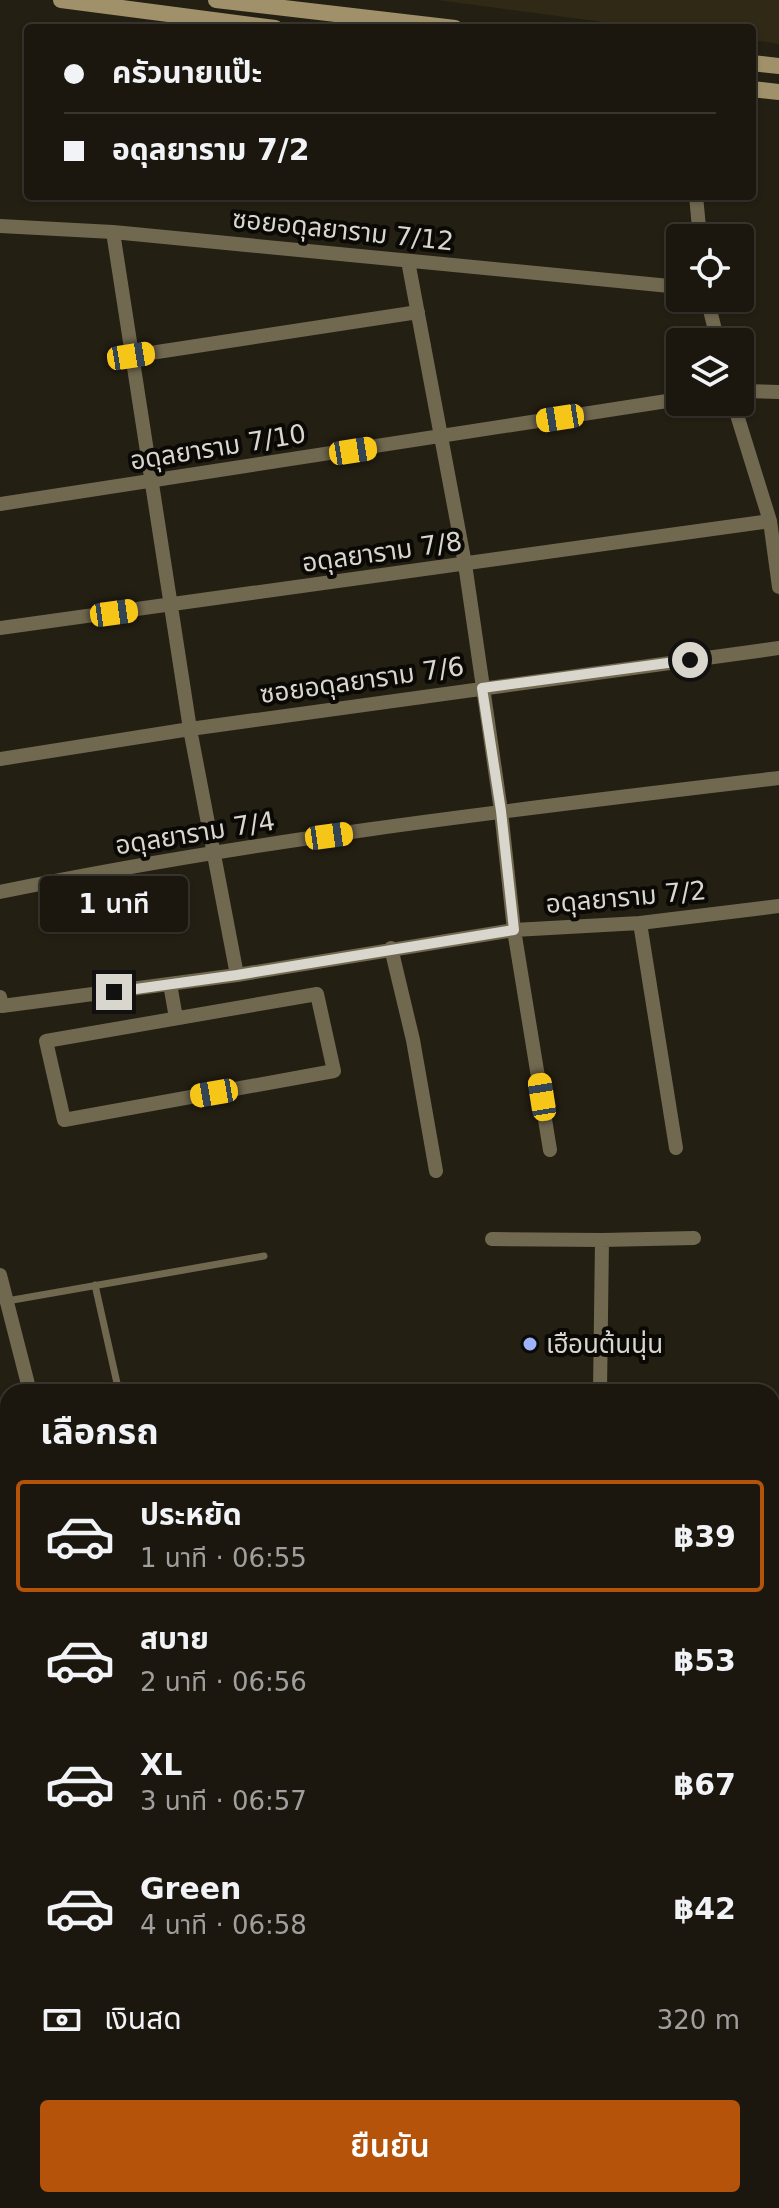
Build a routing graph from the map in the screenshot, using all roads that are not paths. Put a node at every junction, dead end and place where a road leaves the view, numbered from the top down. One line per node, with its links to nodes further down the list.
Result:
1 (61, 0): 3 (main road)
2 (216, 0): 4 (main road)
3 (244, 24)
4 (421, 24)
5 (756, 63): 6 (main road)
6 (779, 66)
7 (756, 89): 8 (main road)
8 (779, 92)
9 (696, 200): 10 (street)
10 (699, 224)
11 (0, 226): 12 (street, ซอยอดุลยาราม 7/12)
12 (113, 232): 13 (street, ซอยอดุลยาราม 7/12); 16 (street)
13 (408, 261): 14 (street, ซอยอดุลยาราม 7/12); 15 (street)
14 (666, 286)
15 (418, 312): 16 (street); 21 (street)
16 (131, 356): 22 (street)
17 (754, 391): 18 (street)
18 (779, 392)
19 (666, 401): 21 (street, อดุลยาราม 7/10)
20 (737, 416): 24 (street)
21 (440, 437): 22 (street, อดุลยาราม 7/10); 25 (street)
22 (151, 482): 23 (street, อดุลยาราม 7/10); 27 (street)
23 (0, 504)
24 (770, 521): 25 (street, อดุลยาราม 7/8); 26 (street)
25 (465, 564): 27 (street, อดุลยาราม 7/8); 30 (street)
26 (779, 587)
27 (170, 605): 28 (street, อดุลยาราม 7/8); 31 (street)
28 (0, 628)
29 (779, 648): 30 (street, ซอยอดุลยาราม 7/6)
30 (482, 688): 31 (street, ซอยอดุลยาราม 7/6); 34 (street)
31 (190, 729): 32 (street, ซอยอดุลยาราม 7/6); 35 (street)
32 (0, 759)
33 (779, 778): 34 (street, อดุลยาราม 7/4)
34 (501, 811): 35 (street, อดุลยาราม 7/4); 39 (street)
35 (215, 853): 36 (street, อดุลยาราม 7/4); 41 (street)
36 (0, 892)
37 (779, 906): 38 (street, อดุลยาราม 7/2)
38 (640, 923): 39 (street, อดุลยาราม 7/2); 45 (street)
39 (514, 930): 40 (street, อดุลยาราม 7/2); 46 (street)
40 (391, 948): 41 (street, อดุลยาราม 7/2); 47 (street)
41 (237, 975): 42 (street, อดุลยาราม 7/2)
42 (170, 984): 43 (street, อดุลยาราม 7/2); 44 (street)
43 (1, 1002)
44 (176, 1018): 44 (street)
45 (676, 1148)
46 (550, 1150)
47 (436, 1171)
48 (694, 1238): 50 (street)
49 (492, 1239): 50 (street)
50 (602, 1240): 57 (street)
51 (264, 1256): 53 (lane)
52 (0, 1275): 54 (street)
53 (95, 1285): 54 (lane); 56 (lane)
54 (7, 1301): 55 (street)
55 (28, 1384)
56 (117, 1384)
57 (600, 1384)

